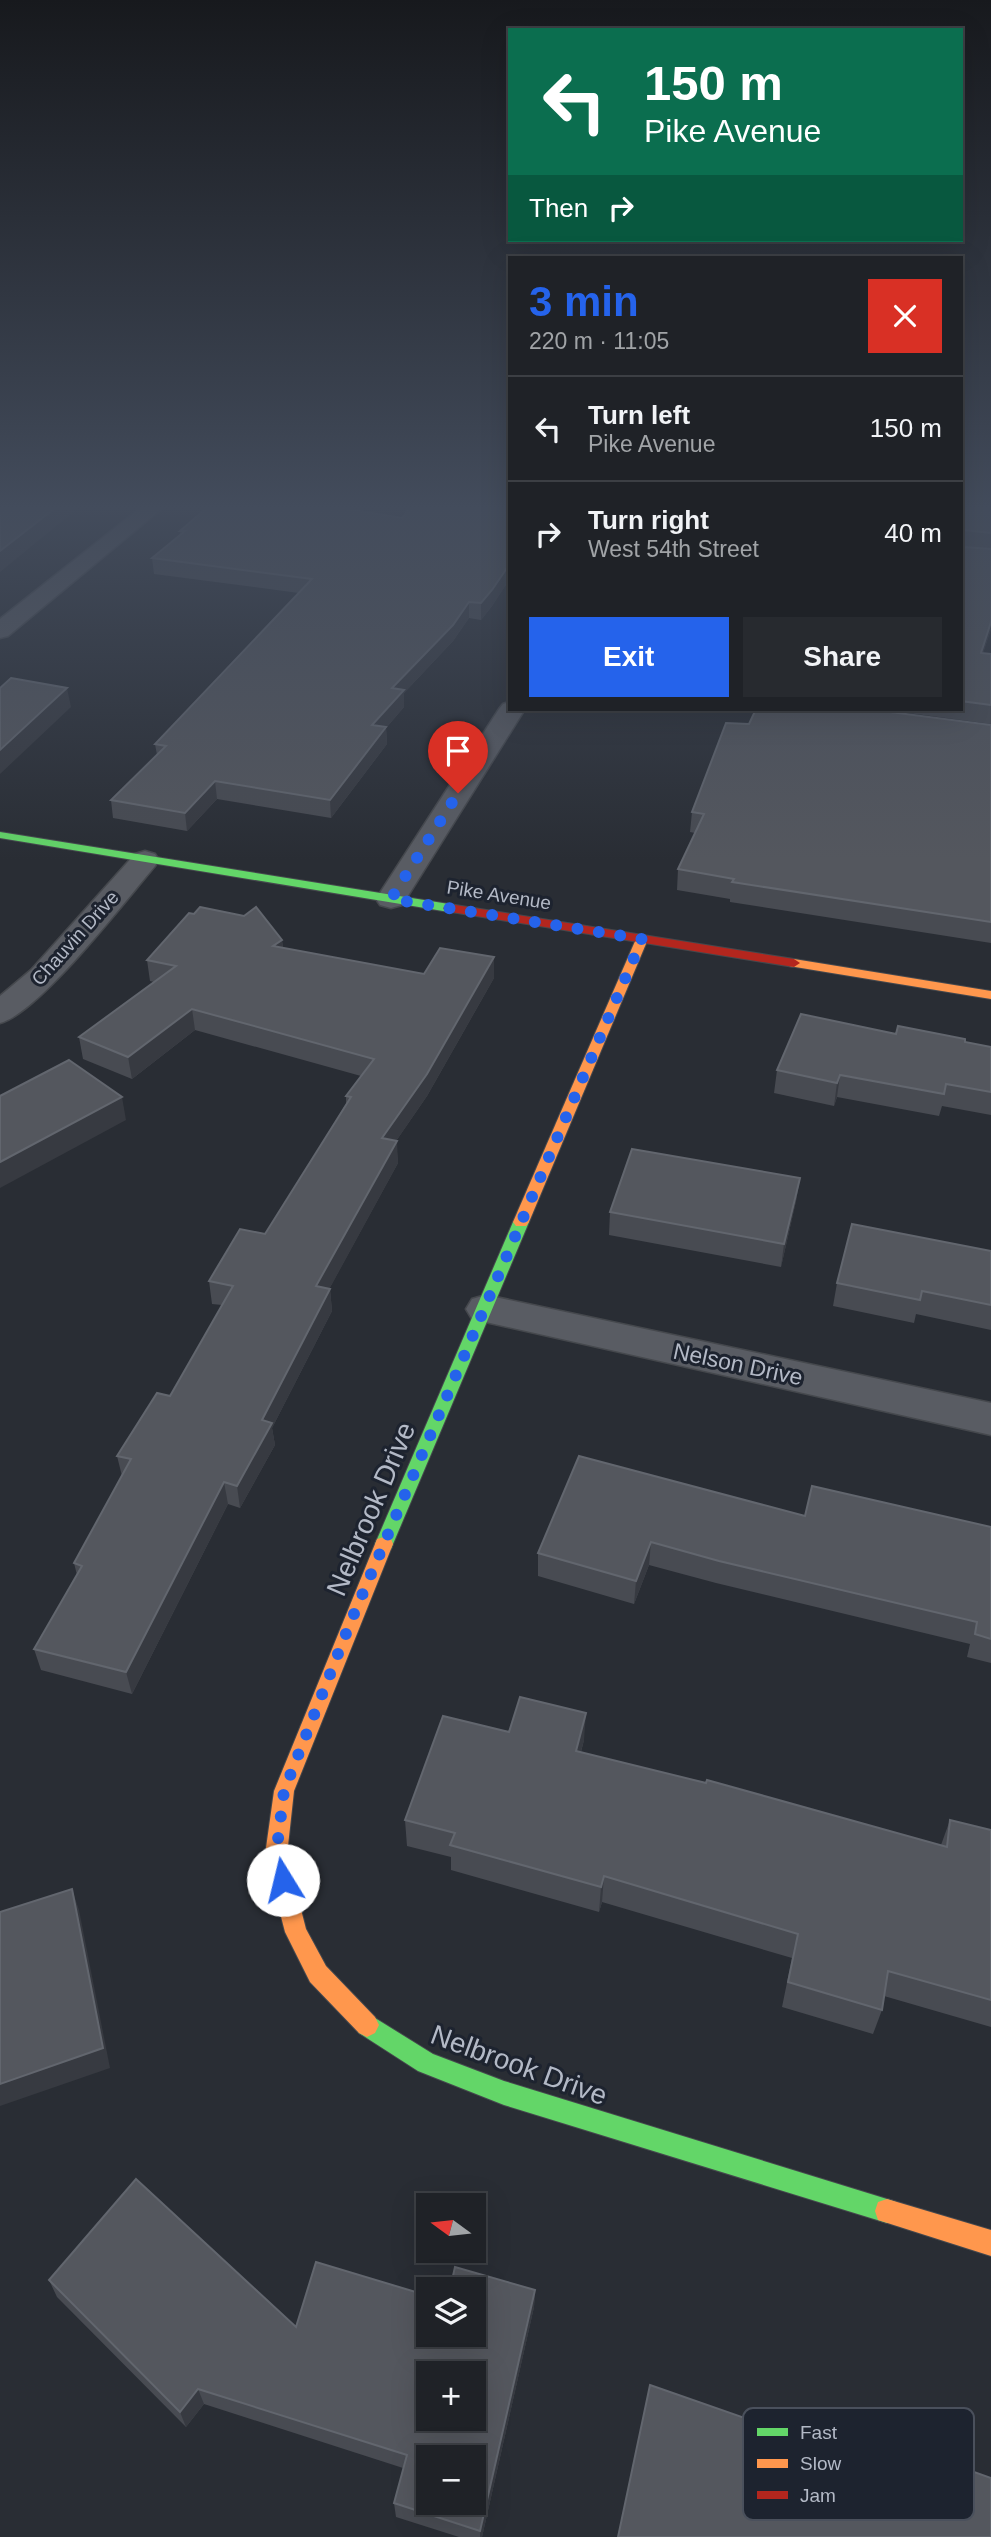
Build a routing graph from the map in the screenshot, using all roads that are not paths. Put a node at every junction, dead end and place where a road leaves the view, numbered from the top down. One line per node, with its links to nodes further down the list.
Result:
1 (511, 711): 4 (street)
2 (0, 835): 3 (street, Pike Avenue)
3 (145, 860): 4 (street, Pike Avenue); 7 (street, Chauvin Drive)
4 (391, 899): 5 (street, Pike Avenue)
5 (642, 939): 6 (street, Pike Avenue); 8 (street, Nelbrook Drive)
6 (991, 995)
7 (0, 1013)
8 (486, 1309): 9 (street, Nelson Drive); 10 (street, Nelbrook Drive)
9 (991, 1419)
10 (991, 2243)

